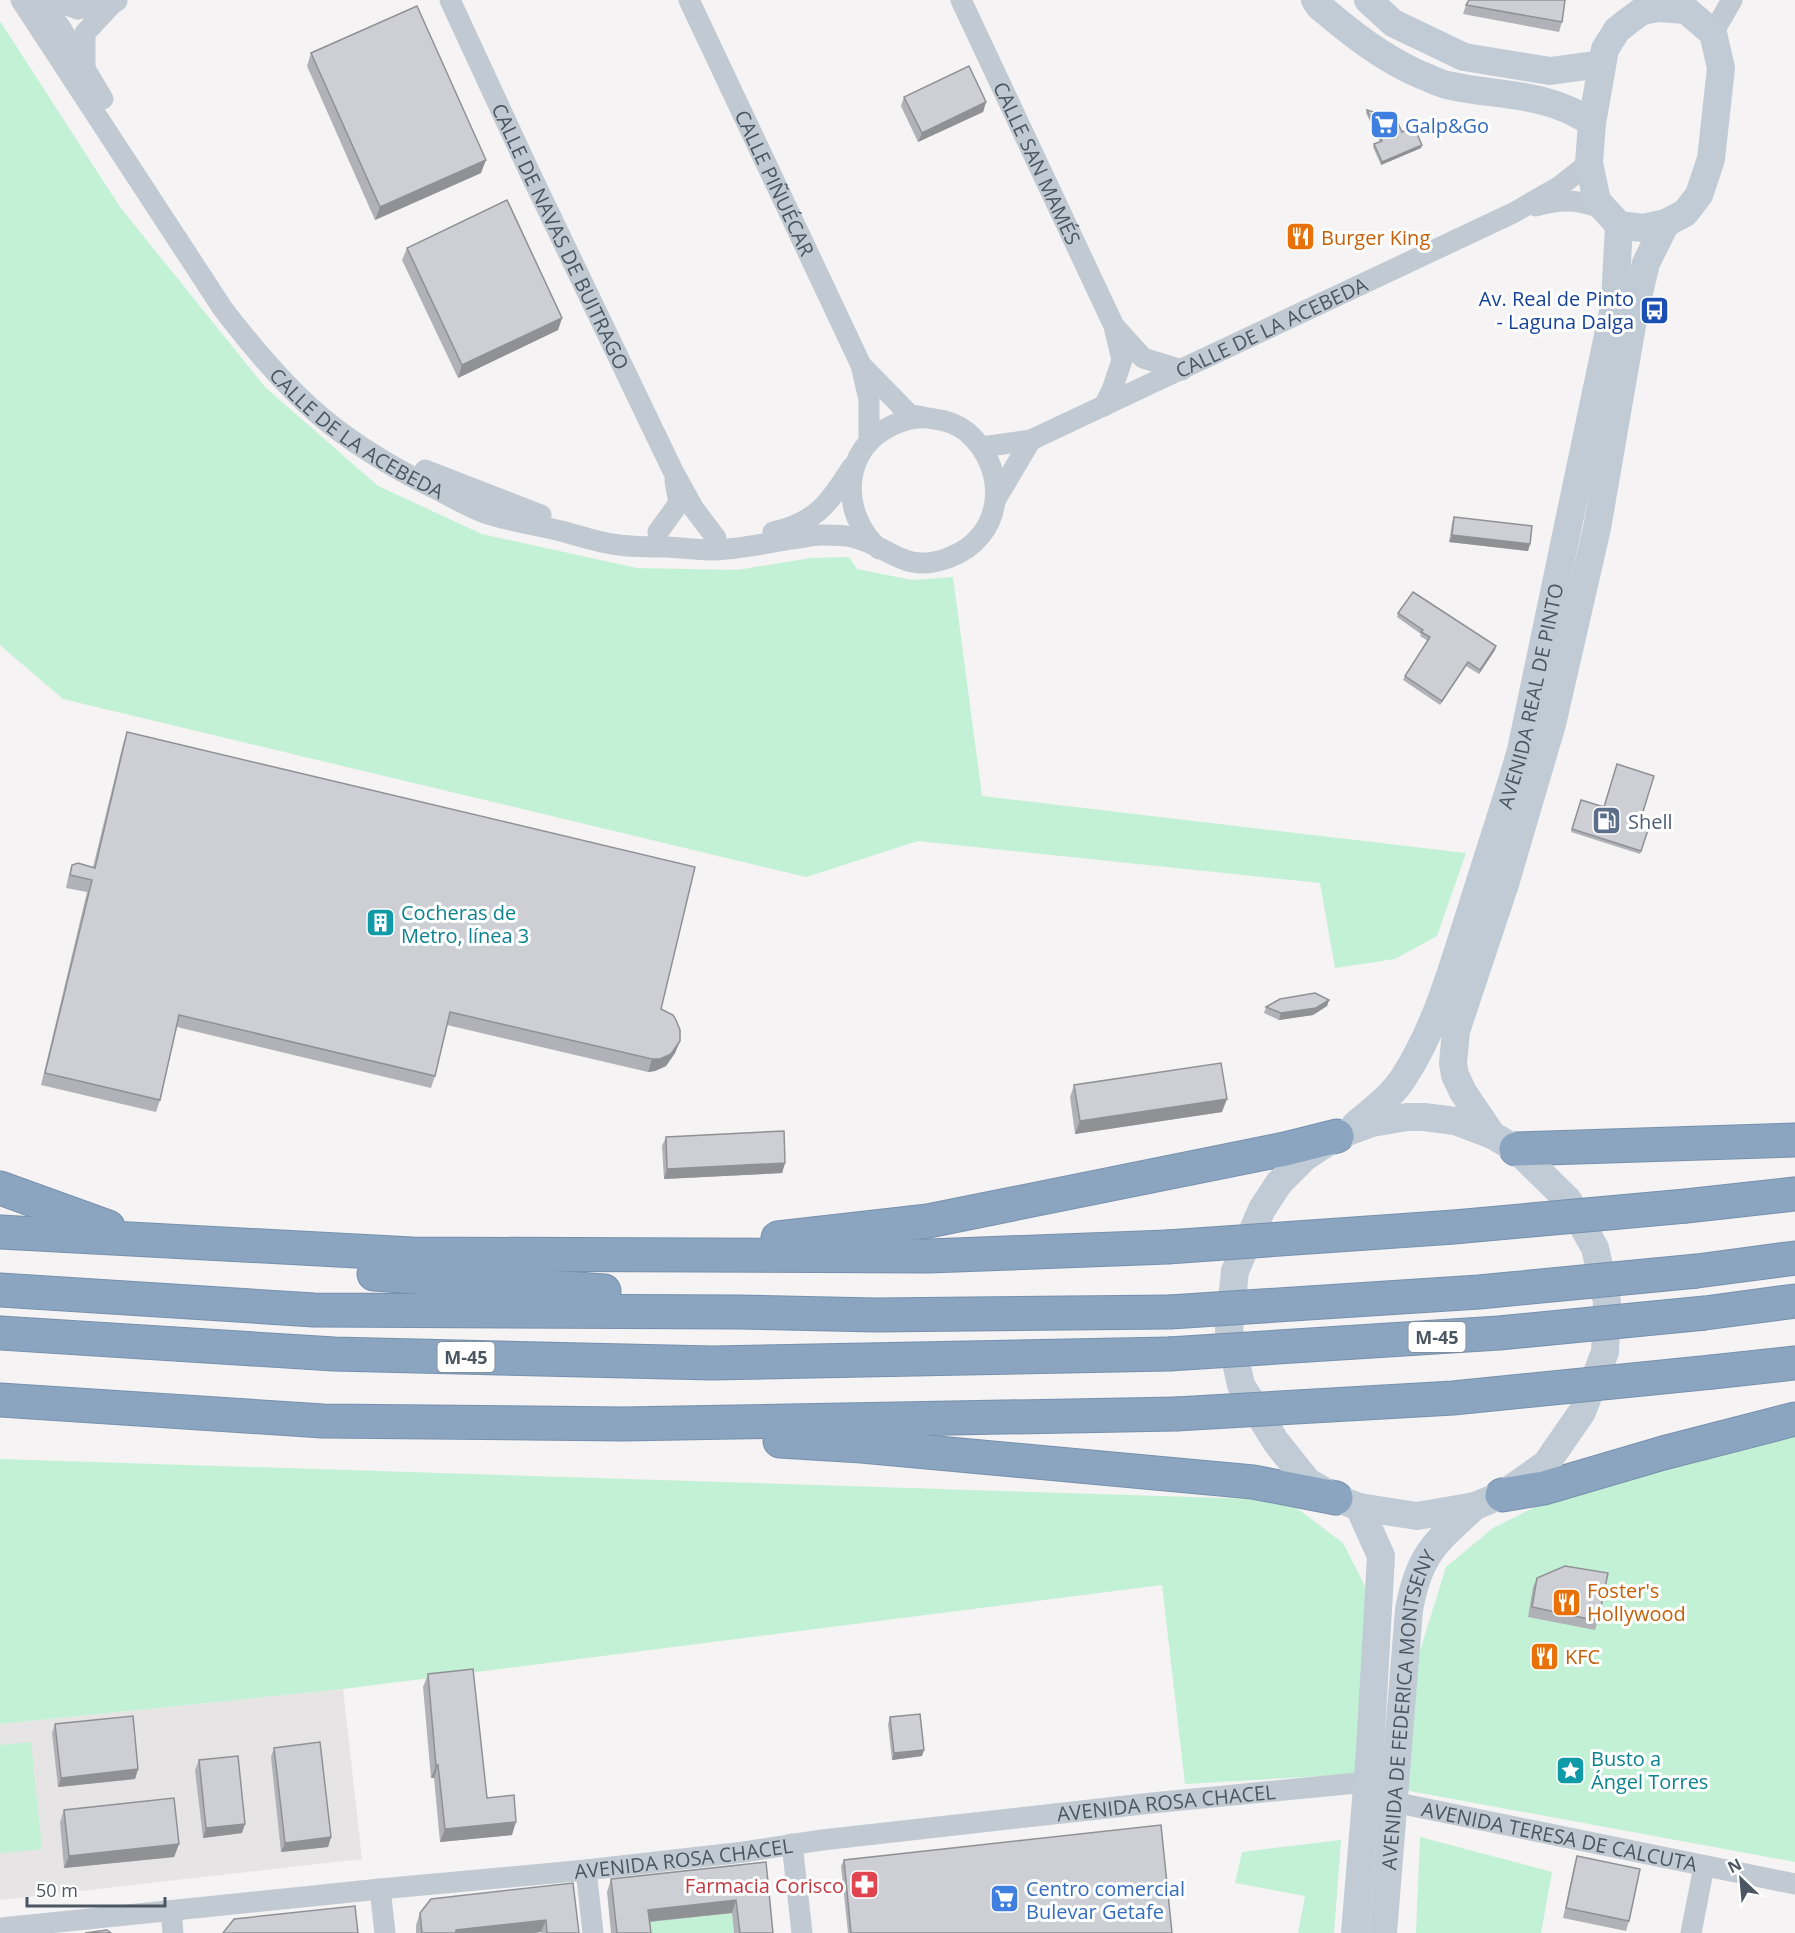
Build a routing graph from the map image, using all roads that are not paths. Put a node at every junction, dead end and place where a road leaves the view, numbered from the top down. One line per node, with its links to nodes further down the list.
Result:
1 (21, 0): 34 (street, CALLE DE LA ACEBEDA)
2 (40, 0): 15 (street, CALLE DE LA ACEBEDA)
3 (52, 0): 10 (street)
4 (450, 0): 30 (street, CALLE DE NAVAS DE BUITRAGO)
5 (689, 0): 22 (street, CALLE PIÑUÉCAR)
6 (961, 0): 21 (street, CALLE SAN MAMÉS)
7 (1316, 0): 16 (main road)
8 (1368, 0): 14 (main road)
9 (1732, 0): 13 (street)
10 (116, 1): 15 (street)
11 (1644, 5): 12 (main road); 14 (main road)
12 (1684, 5): 13 (main road)
13 (1713, 33): 20 (main road)
14 (1602, 64): 16 (main road)
15 (85, 67): 32 (street, CALLE DE LA ACEBEDA)
16 (1592, 123): 17 (main road)
17 (1589, 163): 18 (street, CALLE DE LA ACEBEDA); 19 (main road)
18 (1513, 213): 19 (street, CALLE DE LA ACEBEDA); 23 (street, CALLE DE LA ACEBEDA)
19 (1612, 217): 20 (main road); 35 (main road, AVENIDA REAL DE PINTO)
20 (1666, 223): 37 (main road, AVENIDA REAL DE PINTO)
21 (1114, 326): 23 (street, CALLE SAN MAMÉS); 24 (street, CALLE SAN MAMÉS)
22 (861, 365): 25 (street, CALLE PIÑUÉCAR); 27 (street, CALLE PIÑUÉCAR)
23 (1182, 370): 24 (street, CALLE DE LA ACEBEDA)
24 (1104, 406): 26 (street, CALLE DE LA ACEBEDA)
25 (926, 417): 27 (street); 28 (street)
26 (1031, 440): 28 (street, CALLE DE LA ACEBEDA); 31 (street)
27 (868, 442): 29 (street)
28 (982, 447): 31 (street)
29 (856, 462): 33 (street, CALLE DE LA ACEBEDA); 34 (street)
30 (673, 471): 32 (street, CALLE DE NAVAS DE BUITRAGO); 33 (street, CALLE DE NAVAS DE BUITRAGO)
31 (996, 499): 34 (street)
32 (658, 532): 33 (street, CALLE DE LA ACEBEDA)
33 (716, 538)
34 (879, 549)
35 (1343, 1134): 37 (main road); 43 (highway); 53 (main road)
36 (1795, 1140): 37 (highway)
37 (1504, 1142): 54 (main road, AVENIDA DE FEDERICA MONTSENY)
38 (0, 1188): 41 (highway)
39 (1795, 1194): 43 (highway, bridge)
40 (0, 1232): 41 (highway)
41 (147, 1239): 43 (highway)
42 (0, 1244): 47 (highway)
43 (621, 1255)
44 (1795, 1258): 47 (highway, M-45, bridge)
45 (0, 1290): 47 (highway, M-45)
46 (1795, 1301): 48 (highway, M-45, bridge)
47 (738, 1312)
48 (0, 1333)
49 (1795, 1363): 52 (highway, bridge)
50 (0, 1400): 52 (highway)
51 (1795, 1419): 54 (highway)
52 (623, 1424): 53 (highway)
53 (1334, 1499): 54 (main road); 55 (main road); 55 (main road, AVENIDA DE FEDERICA MONTSENY)
54 (1489, 1500): 57 (main road, AVENIDA DE FEDERICA MONTSENY)
55 (1380, 1592): 56 (main road, AVENIDA DE FEDERICA MONTSENY)
56 (1366, 1782): 58 (street, AVENIDA ROSA CHACEL); 69 (main road, AVENIDA DE FEDERICA MONTSENY)
57 (1393, 1802): 59 (street, AVENIDA TERESA DE CALCUTA); 70 (main road, AVENIDA DE FEDERICA MONTSENY)
58 (792, 1844): 60 (street, AVENIDA ROSA CHACEL); 68 (street)
59 (1704, 1866): 61 (street, AVENIDA TERESA DE CALCUTA); 71 (street)
60 (586, 1870): 62 (street, AVENIDA ROSA CHACEL); 67 (street)
61 (1795, 1884)
62 (380, 1889): 63 (street, AVENIDA ROSA CHACEL); 66 (street)
63 (171, 1911): 64 (street, AVENIDA ROSA CHACEL); 65 (street)
64 (0, 1928)
65 (173, 1933)
66 (385, 1933)
67 (593, 1933)
68 (802, 1933)
69 (1355, 1933)
70 (1383, 1933)
71 (1691, 1933)

